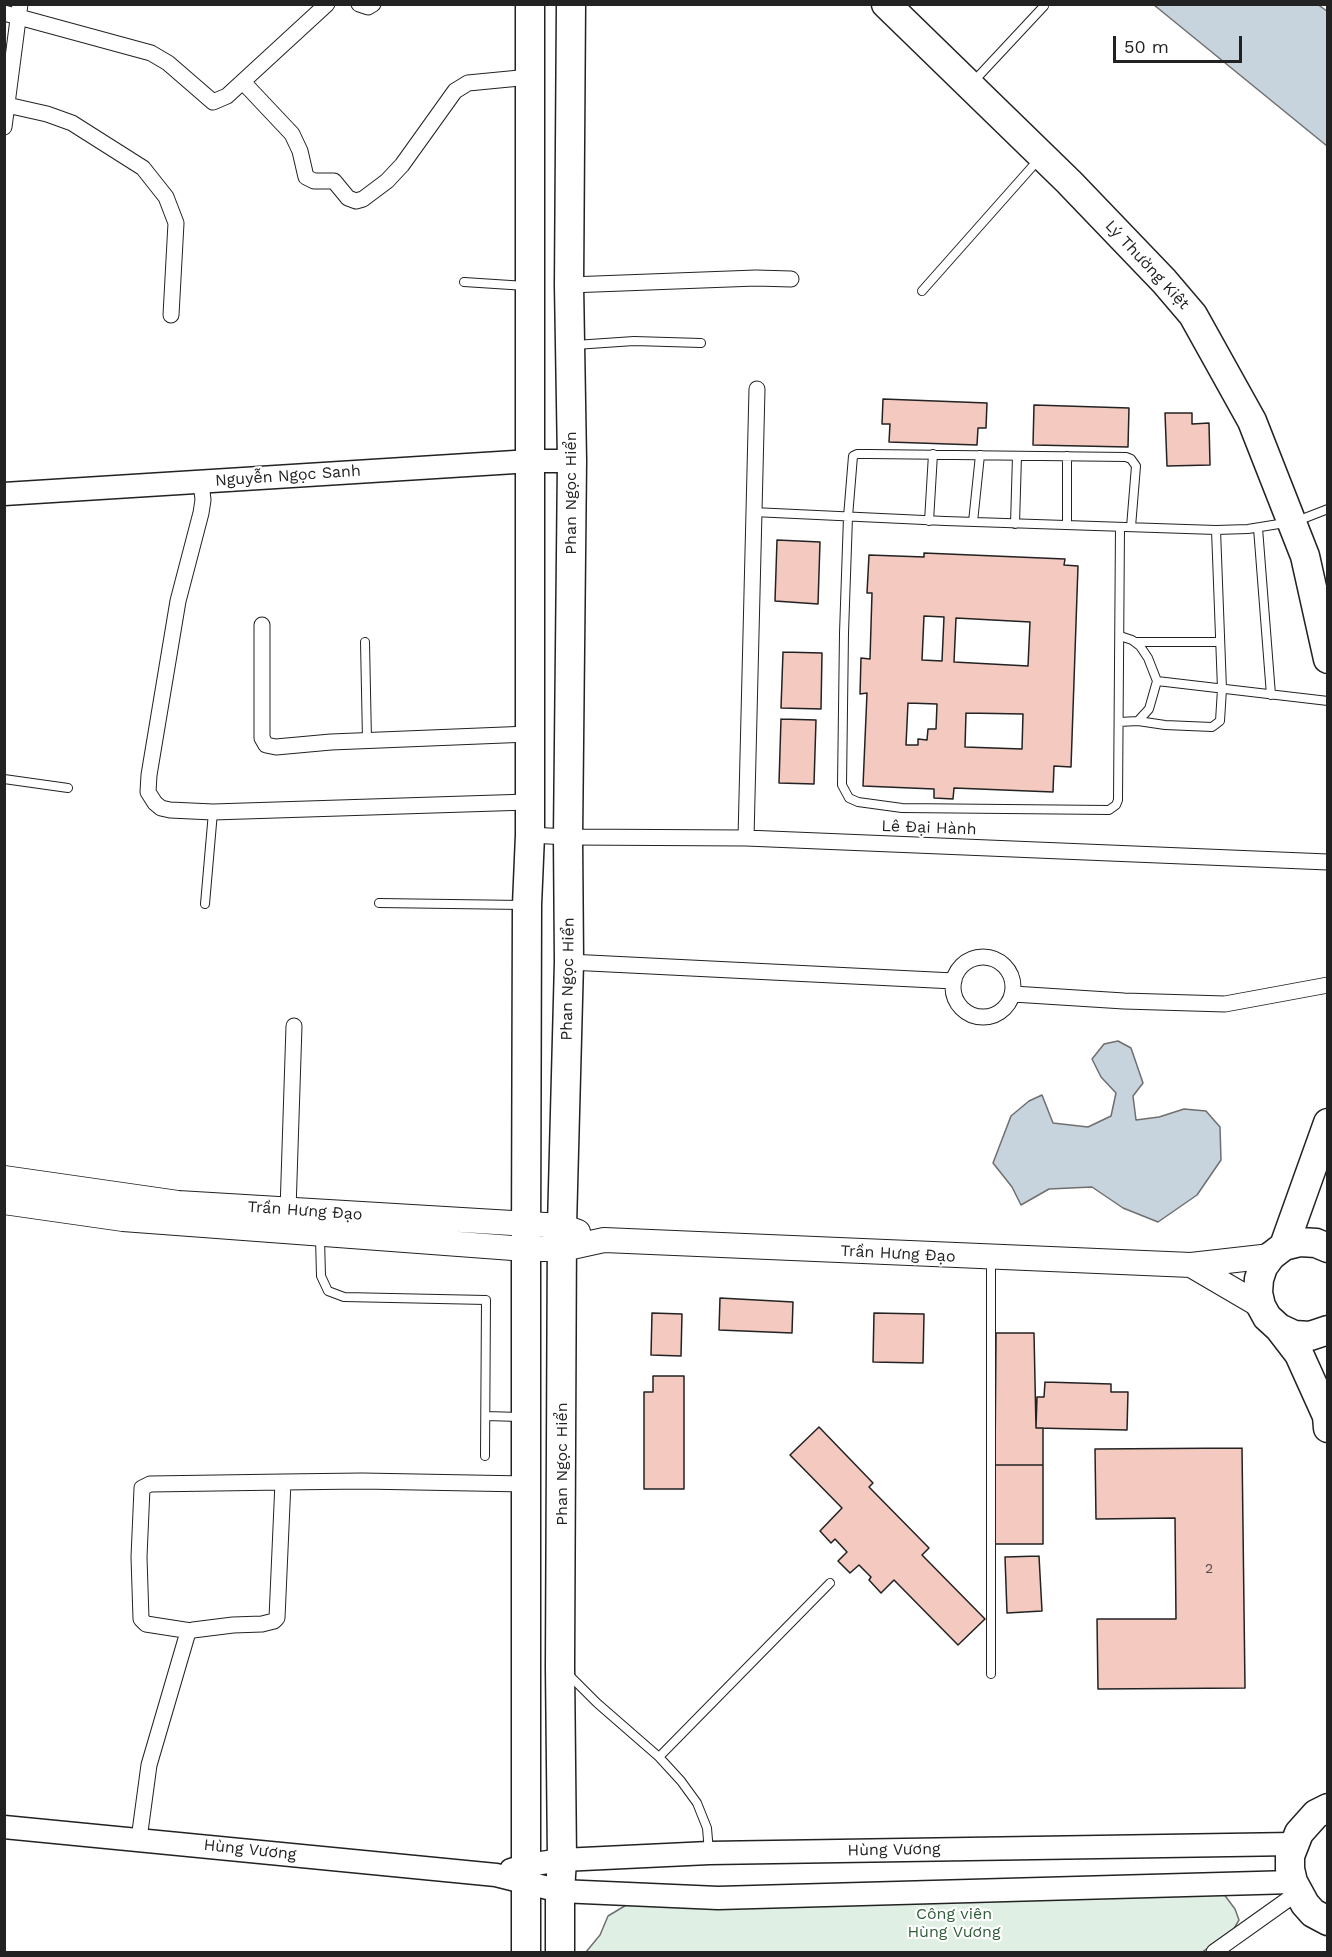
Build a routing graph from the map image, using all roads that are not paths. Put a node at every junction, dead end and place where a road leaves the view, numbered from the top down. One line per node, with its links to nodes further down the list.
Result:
1 (327, 4): 10 (street)
2 (358, 4): 3 (street)
3 (373, 4)
4 (530, 4): 9 (highway)
5 (571, 4): 17 (highway, Phan Ngọc Hiển)
6 (886, 4): 11 (highway, Lý Thường Kiệt)
7 (1044, 6): 11 (lane)
8 (14, 12): 10 (street); 12 (street)
9 (530, 77): 10 (street); 18 (highway)
10 (243, 82)
11 (970, 85): 14 (highway, Lý Thường Kiệt)
12 (7, 105): 13 (street); 20 (street)
13 (4, 127)
14 (1042, 156): 19 (lane); 37 (highway, Lý Thường Kiệt)
15 (791, 279): 17 (street)
16 (464, 282): 18 (lane)
17 (569, 285): 22 (highway, Phan Ngọc Hiển)
18 (530, 286): 28 (highway)
19 (922, 291)
20 (171, 315)
21 (701, 343): 22 (lane)
22 (571, 345): 29 (highway, Phan Ngọc Hiển)
23 (757, 390): 33 (street)
24 (933, 454): 25 (lane); 34 (lane); 35 (lane)
25 (981, 455): 26 (lane); 36 (lane)
26 (1017, 456): 27 (lane); 38 (lane)
27 (1067, 456): 39 (lane); 41 (lane)
28 (531, 461): 29 (street, Nguyễn Ngọc Sanh); 30 (street, Nguyễn Ngọc Sanh); 56 (highway)
29 (572, 461): 63 (highway, Phan Ngọc Hiển)
30 (201, 482): 31 (street, Nguyễn Ngọc Sanh); 61 (street)
31 (4, 494)
32 (1328, 509): 37 (lane)
33 (753, 512): 34 (lane); 64 (street)
34 (848, 517): 35 (lane); 55 (lane)
35 (929, 521): 36 (lane)
36 (973, 522): 38 (lane)
37 (1292, 522): 42 (lane); 49 (highway, Lý Thường Kiệt)
38 (1015, 524): 39 (lane)
39 (1067, 525): 40 (lane)
40 (1120, 527): 41 (lane); 45 (lane)
41 (1131, 527): 43 (lane)
42 (1258, 528): 43 (lane); 52 (lane)
43 (1216, 530): 48 (lane)
44 (262, 625): 57 (street)
45 (1120, 636): 47 (lane); 55 (lane)
46 (366, 642): 57 (lane)
47 (1135, 642): 48 (lane); 50 (lane)
48 (1218, 642): 51 (lane)
49 (1328, 659)
50 (1157, 681): 51 (lane); 54 (lane)
51 (1222, 689): 52 (lane); 54 (lane)
52 (1271, 695): 53 (lane)
53 (1328, 701)
54 (1138, 721): 55 (lane)
55 (1119, 722)
56 (529, 734): 57 (street); 60 (highway)
57 (367, 740)
58 (4, 779): 59 (lane)
59 (68, 788)
60 (528, 802): 61 (street); 62 (highway)
61 (213, 812): 67 (lane)
62 (530, 835): 63 (street, Lê Đại Hành); 68 (highway)
63 (568, 837): 64 (street, Lê Đại Hành); 69 (highway, Phan Ngọc Hiển)
64 (746, 838): 65 (street, Lê Đại Hành)
65 (1328, 862)
66 (379, 903): 68 (lane)
67 (205, 904)
68 (527, 905): 80 (highway)
69 (569, 962): 70 (street); 81 (highway, Phan Ngọc Hiển)
70 (954, 981): 72 (street); 72 (street)
71 (1328, 985): 72 (street)
72 (1013, 993)
73 (294, 1026): 77 (street)
74 (1328, 1123): 83 (highway)
75 (4, 1178): 78 (main road, Trần Hưng Đạo)
76 (4, 1202): 78 (main road, Trần Hưng Đạo)
77 (288, 1210): 78 (main road, Trần Hưng Đạo); 80 (main road, Trần Hưng Đạo)
78 (203, 1215): 79 (main road, Trần Hưng Đạo)
79 (320, 1234): 80 (main road, Trần Hưng Đạo); 89 (lane)
80 (526, 1237): 81 (main road, Trần Hưng Đạo); 90 (highway)
81 (563, 1238): 84 (main road, Trần Hưng Đạo); 97 (highway, Phan Ngọc Hiển)
82 (1328, 1248): 83 (highway)
83 (1278, 1251): 85 (main road, Trần Hưng Đạo); 86 (highway)
84 (991, 1258): 85 (main road, Trần Hưng Đạo); 98 (lane)
85 (1191, 1265): 86 (main road, Trần Hưng Đạo)
86 (1261, 1306): 87 (highway)
87 (1279, 1328): 88 (highway); 91 (highway)
88 (1328, 1330)
89 (486, 1416): 90 (lane); 92 (lane)
90 (526, 1417): 94 (highway)
91 (1328, 1428)
92 (485, 1456)
93 (283, 1482): 94 (street); 96 (street); 96 (street)
94 (526, 1484): 106 (highway)
95 (830, 1583): 99 (lane)
96 (191, 1630): 102 (street)
97 (560, 1667): 99 (lane); 105 (highway, Phan Ngọc Hiển)
98 (991, 1674)
99 (659, 1757): 104 (lane)
100 (1324, 1807): 103 (highway)
101 (4, 1827): 102 (street, Hùng Vương)
102 (139, 1839): 106 (street, Hùng Vương)
103 (1294, 1844): 104 (street, Hùng Vương); 107 (highway)
104 (709, 1853): 105 (street, Hùng Vương)
105 (562, 1860): 106 (street, Hùng Vương); 108 (highway, Phan Ngọc Hiển)
106 (526, 1874): 108 (street); 110 (highway)
107 (1295, 1888): 108 (street); 109 (highway); 112 (street)
108 (560, 1891): 111 (highway, Phan Ngọc Hiển)
109 (1328, 1921)
110 (526, 1953)
111 (560, 1953)
112 (1214, 1953)

